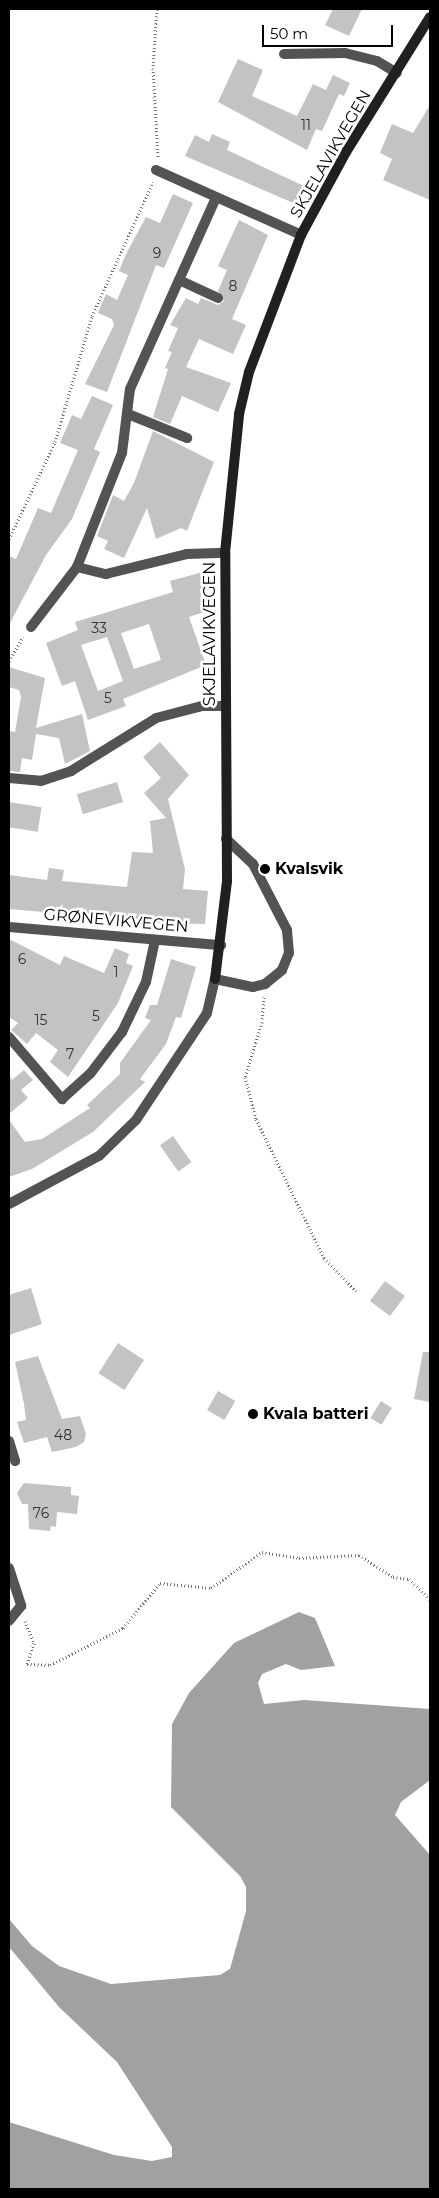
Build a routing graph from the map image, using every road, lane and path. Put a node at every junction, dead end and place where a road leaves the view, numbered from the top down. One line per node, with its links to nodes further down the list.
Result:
1 (157, 9): 5 (path)
2 (430, 17): 4 (main road, SKJELAVIKVEGEN)
3 (284, 54): 4 (street)
4 (397, 73): 7 (main road, SKJELAVIKVEGEN)
5 (156, 170): 6 (street); 12 (path)
6 (216, 198): 7 (street); 8 (street)
7 (302, 235): 13 (main road, SKJELAVIKVEGEN)
8 (179, 280): 9 (street); 10 (street)
9 (218, 298)
10 (128, 414): 11 (street); 14 (street)
11 (187, 438)
12 (9, 539)
13 (225, 553): 14 (street); 17 (main road, SKJELAVIKVEGEN)
14 (77, 567): 15 (street)
15 (31, 627): 16 (path)
16 (9, 661)
17 (225, 706): 18 (street); 19 (main road, SKJELAVIKVEGEN)
18 (9, 778)
19 (226, 839): 22 (main road, SKJELAVIKVEGEN); 24 (street)
20 (9, 927): 21 (street, GRØNEVIKVEGEN)
21 (155, 940): 22 (street, GRØNEVIKVEGEN); 25 (street)
22 (220, 945): 23 (main road, SKJELAVIKVEGEN)
23 (214, 979): 24 (street); 26 (street, SKJELAVIKVEGEN)
24 (265, 984): 27 (path)
25 (9, 1037)
26 (9, 1204)
27 (356, 1291)
28 (9, 1442): 29 (street)
29 (15, 1460)
30 (9, 1568): 32 (street)
31 (430, 1599): 32 (path)
32 (18, 1612): 33 (street)
33 (9, 1621)

